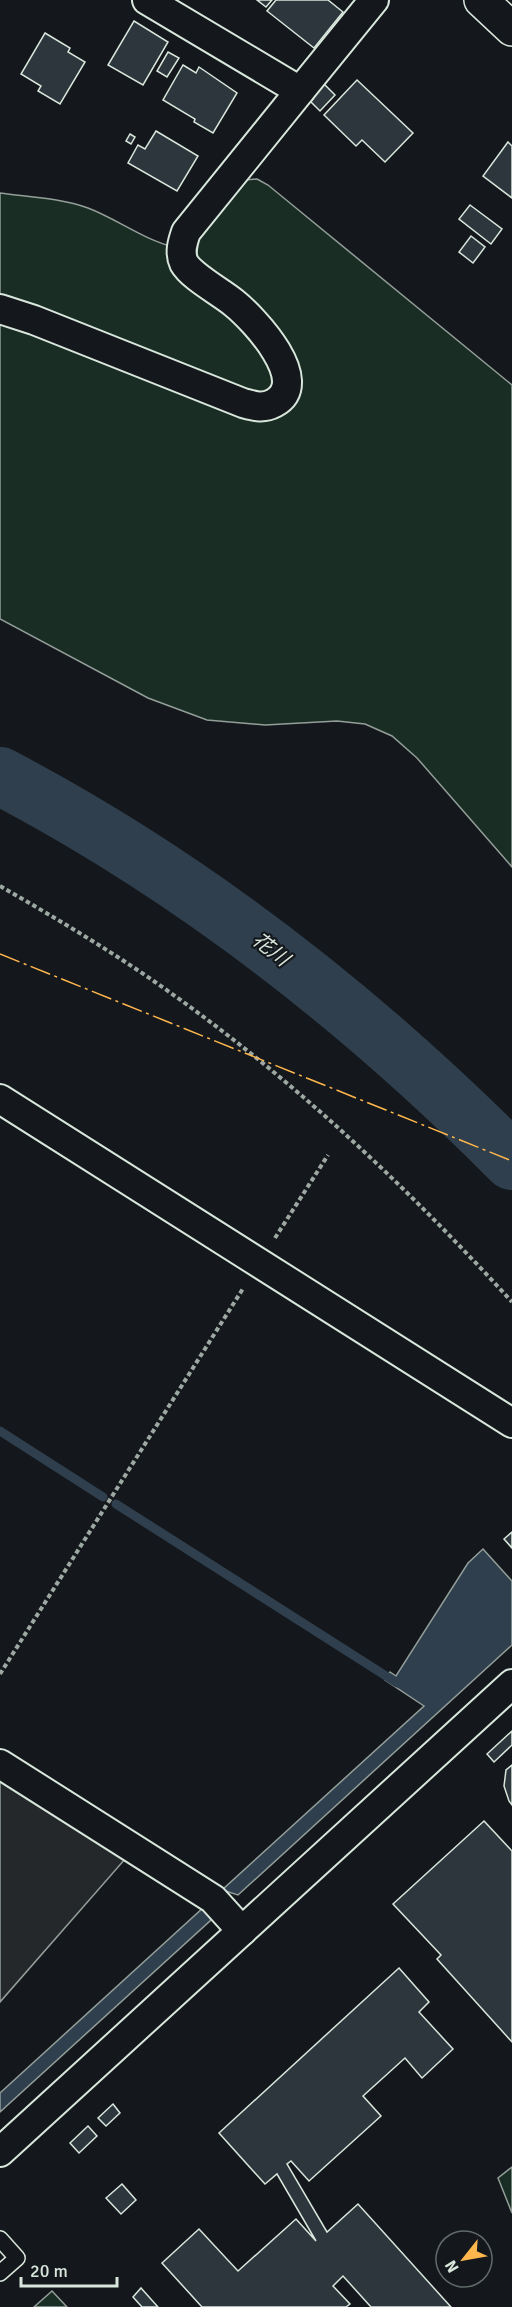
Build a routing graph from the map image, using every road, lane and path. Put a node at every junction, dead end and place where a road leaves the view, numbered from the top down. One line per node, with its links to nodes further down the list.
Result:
1 (147, 0): 5 (street)
2 (374, 0): 5 (street)
3 (481, 0): 4 (main road)
4 (512, 29)
5 (300, 91): 6 (street)
6 (0, 309)
7 (0, 886): 11 (path)
8 (0, 1099): 10 (street)
9 (328, 1155): 10 (path)
10 (259, 1263): 12 (street); 13 (path)
11 (512, 1302)
12 (512, 1423)
13 (0, 1674)
14 (512, 1684): 16 (street)
15 (0, 1764): 16 (street)
16 (242, 1931): 17 (street)
17 (0, 2152)
18 (0, 2239): 19 (lane)
19 (0, 2274)

